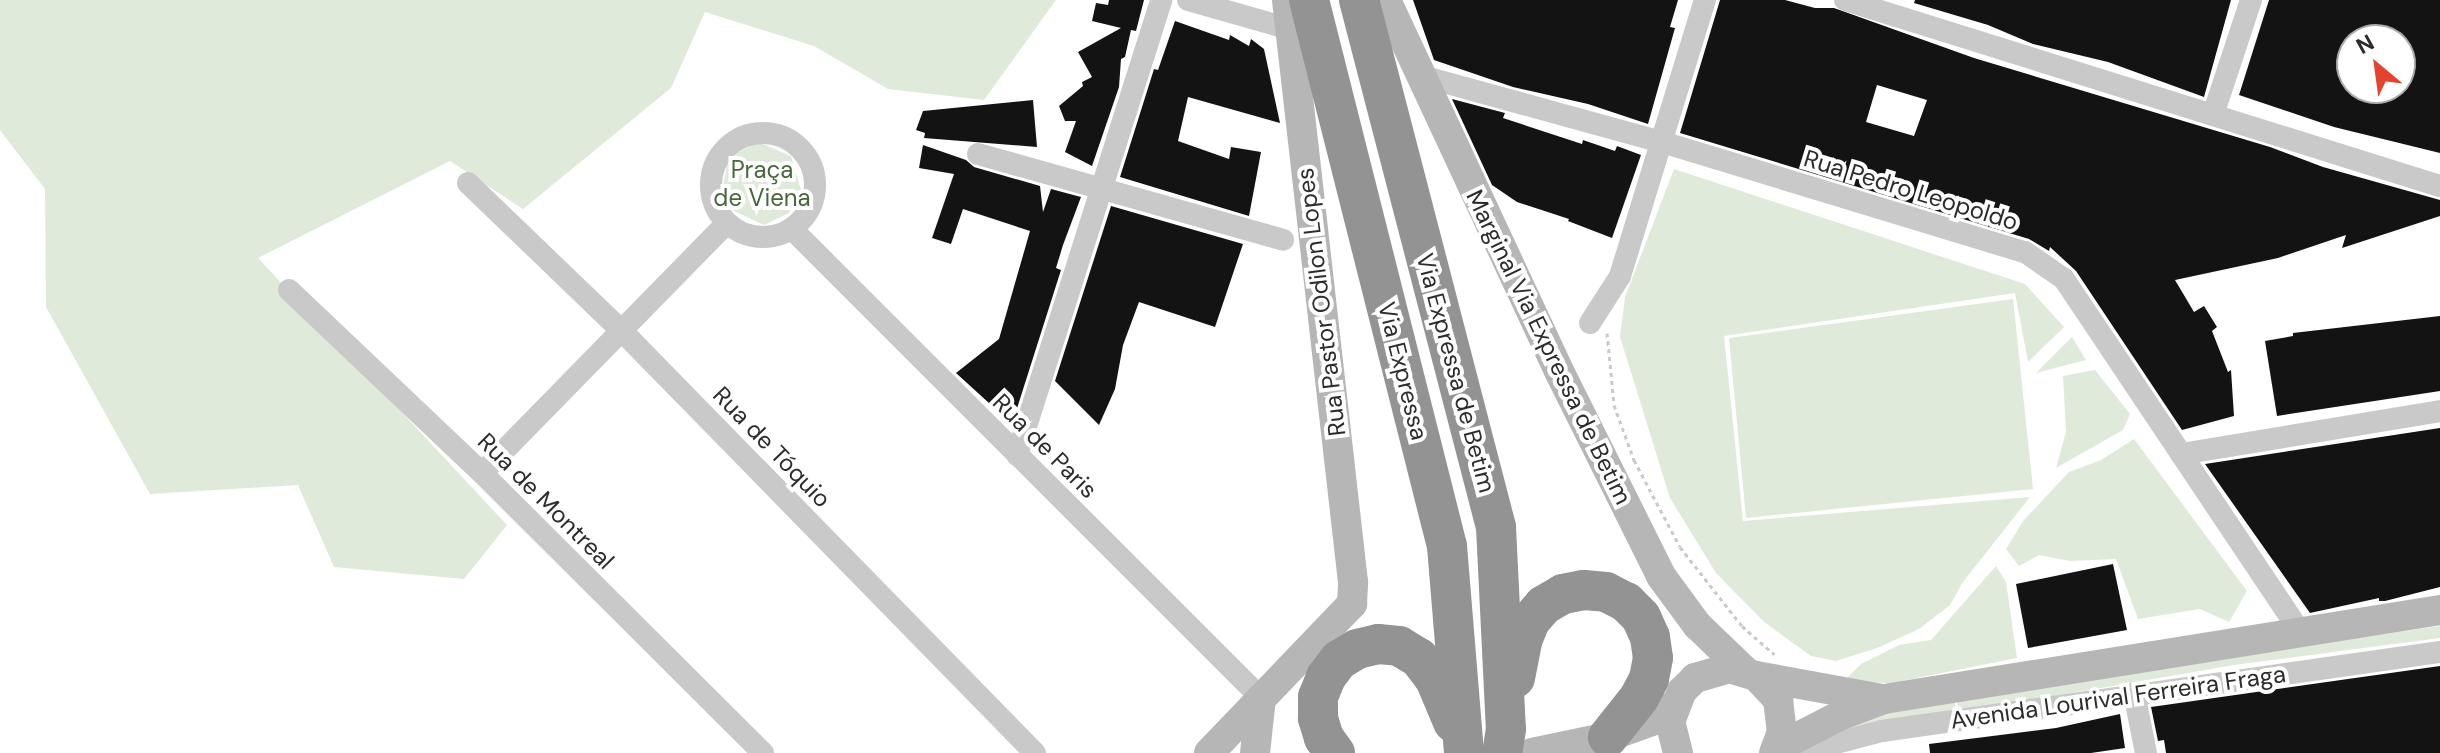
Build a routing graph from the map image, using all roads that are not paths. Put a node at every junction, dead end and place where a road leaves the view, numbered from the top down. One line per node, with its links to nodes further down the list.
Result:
1 (1161, 0): 15 (street)
2 (1188, 0): 8 (street)
3 (1359, 0): 35 (highway, Via Expressa de Betim)
4 (1386, 0): 9 (street, Marginal Via Expressa de Betim)
5 (1705, 0): 11 (street)
6 (1845, 0): 10 (street)
7 (2251, 0): 10 (street)
8 (1295, 10): 31 (street, Rua Pastor Odilon Lopes); 35 (highway, Via Expressa)
9 (1418, 75): 11 (street, Rua Pedro Leopoldo); 29 (street, Marginal Via Expressa de Betim)
10 (2213, 115): 14 (street)
11 (1662, 142): 20 (street); 23 (street, Rua Pedro Leopoldo)
12 (978, 154): 15 (street)
13 (468, 183): 21 (street, Rua de Tóquio)
14 (2440, 186)
15 (1099, 188): 18 (street); 24 (street)
16 (727, 223): 17 (street); 17 (street); 21 (street)
17 (792, 229): 24 (street, Rua de Paris)
18 (1283, 240)
19 (289, 290): 25 (street, Rua de Montreal)
20 (1590, 323)
21 (621, 330): 25 (street); 38 (street, Rua de Tóquio)
22 (2440, 411): 23 (street)
23 (2181, 454): 27 (street, Rua Pedro Leopoldo)
24 (1017, 455): 31 (street, Rua de Paris)
25 (482, 473): 37 (street, Rua de Montreal)
26 (2440, 610): 27 (street, Avenida Lourival Ferreira Fraga)
27 (2301, 633): 32 (street, Avenida Lourival Ferreira Fraga)
28 (2440, 652): 30 (street, Avenida Lourival Ferreira Fraga)
29 (1751, 674): 32 (street, Avenida Lourival Ferreira Fraga); 33 (street, Avenida Lourival Ferreira Fraga); 36 (street, Marginal Via Expressa de Betim)
30 (2134, 693): 36 (street, Avenida Lourival Ferreira Fraga); 43 (street)
31 (1261, 698): 39 (street); 40 (street)
32 (1884, 699): 36 (street, Avenida Lourival Ferreira Fraga)
33 (1674, 705): 34 (street, Avenida Lourival Ferreira Fraga); 42 (street)
34 (1608, 737): 35 (street); 35 (highway)
35 (1494, 747): 41 (highway)
36 (1783, 751)
37 (763, 753)
38 (1035, 753)
39 (1209, 753)
40 (1255, 753)
41 (1335, 753)
42 (1678, 753)
43 (2146, 753)

